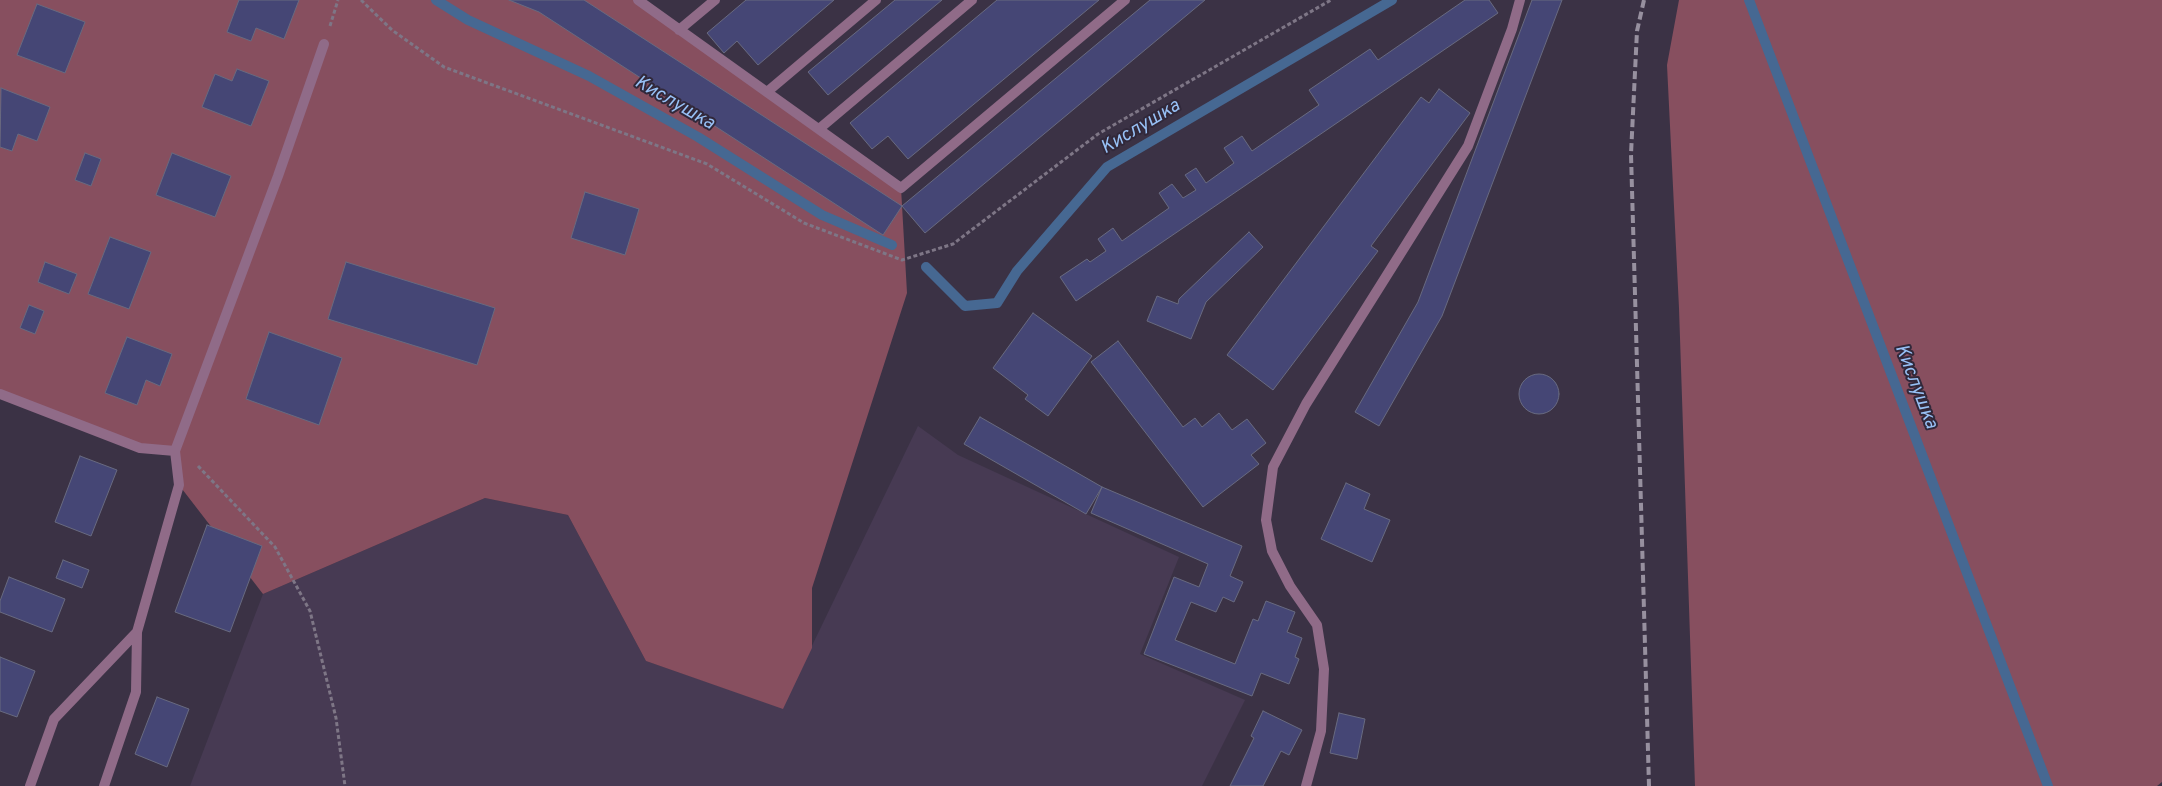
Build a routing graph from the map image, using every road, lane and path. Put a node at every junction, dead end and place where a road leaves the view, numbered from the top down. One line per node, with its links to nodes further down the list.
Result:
1 (638, 0): 7 (lane)
2 (716, 0): 7 (lane)
3 (876, 0): 9 (lane)
4 (972, 0): 10 (lane)
5 (1125, 0): 10 (lane)
6 (1520, 0): 17 (lane)
7 (680, 30): 9 (lane)
8 (324, 44): 12 (lane)
9 (767, 92): 10 (lane)
10 (818, 129)
11 (0, 394): 12 (lane)
12 (174, 450): 13 (lane); 16 (path)
13 (137, 632): 14 (lane); 15 (lane)
14 (30, 786)
15 (104, 786)
16 (345, 786)
17 (1306, 786)

